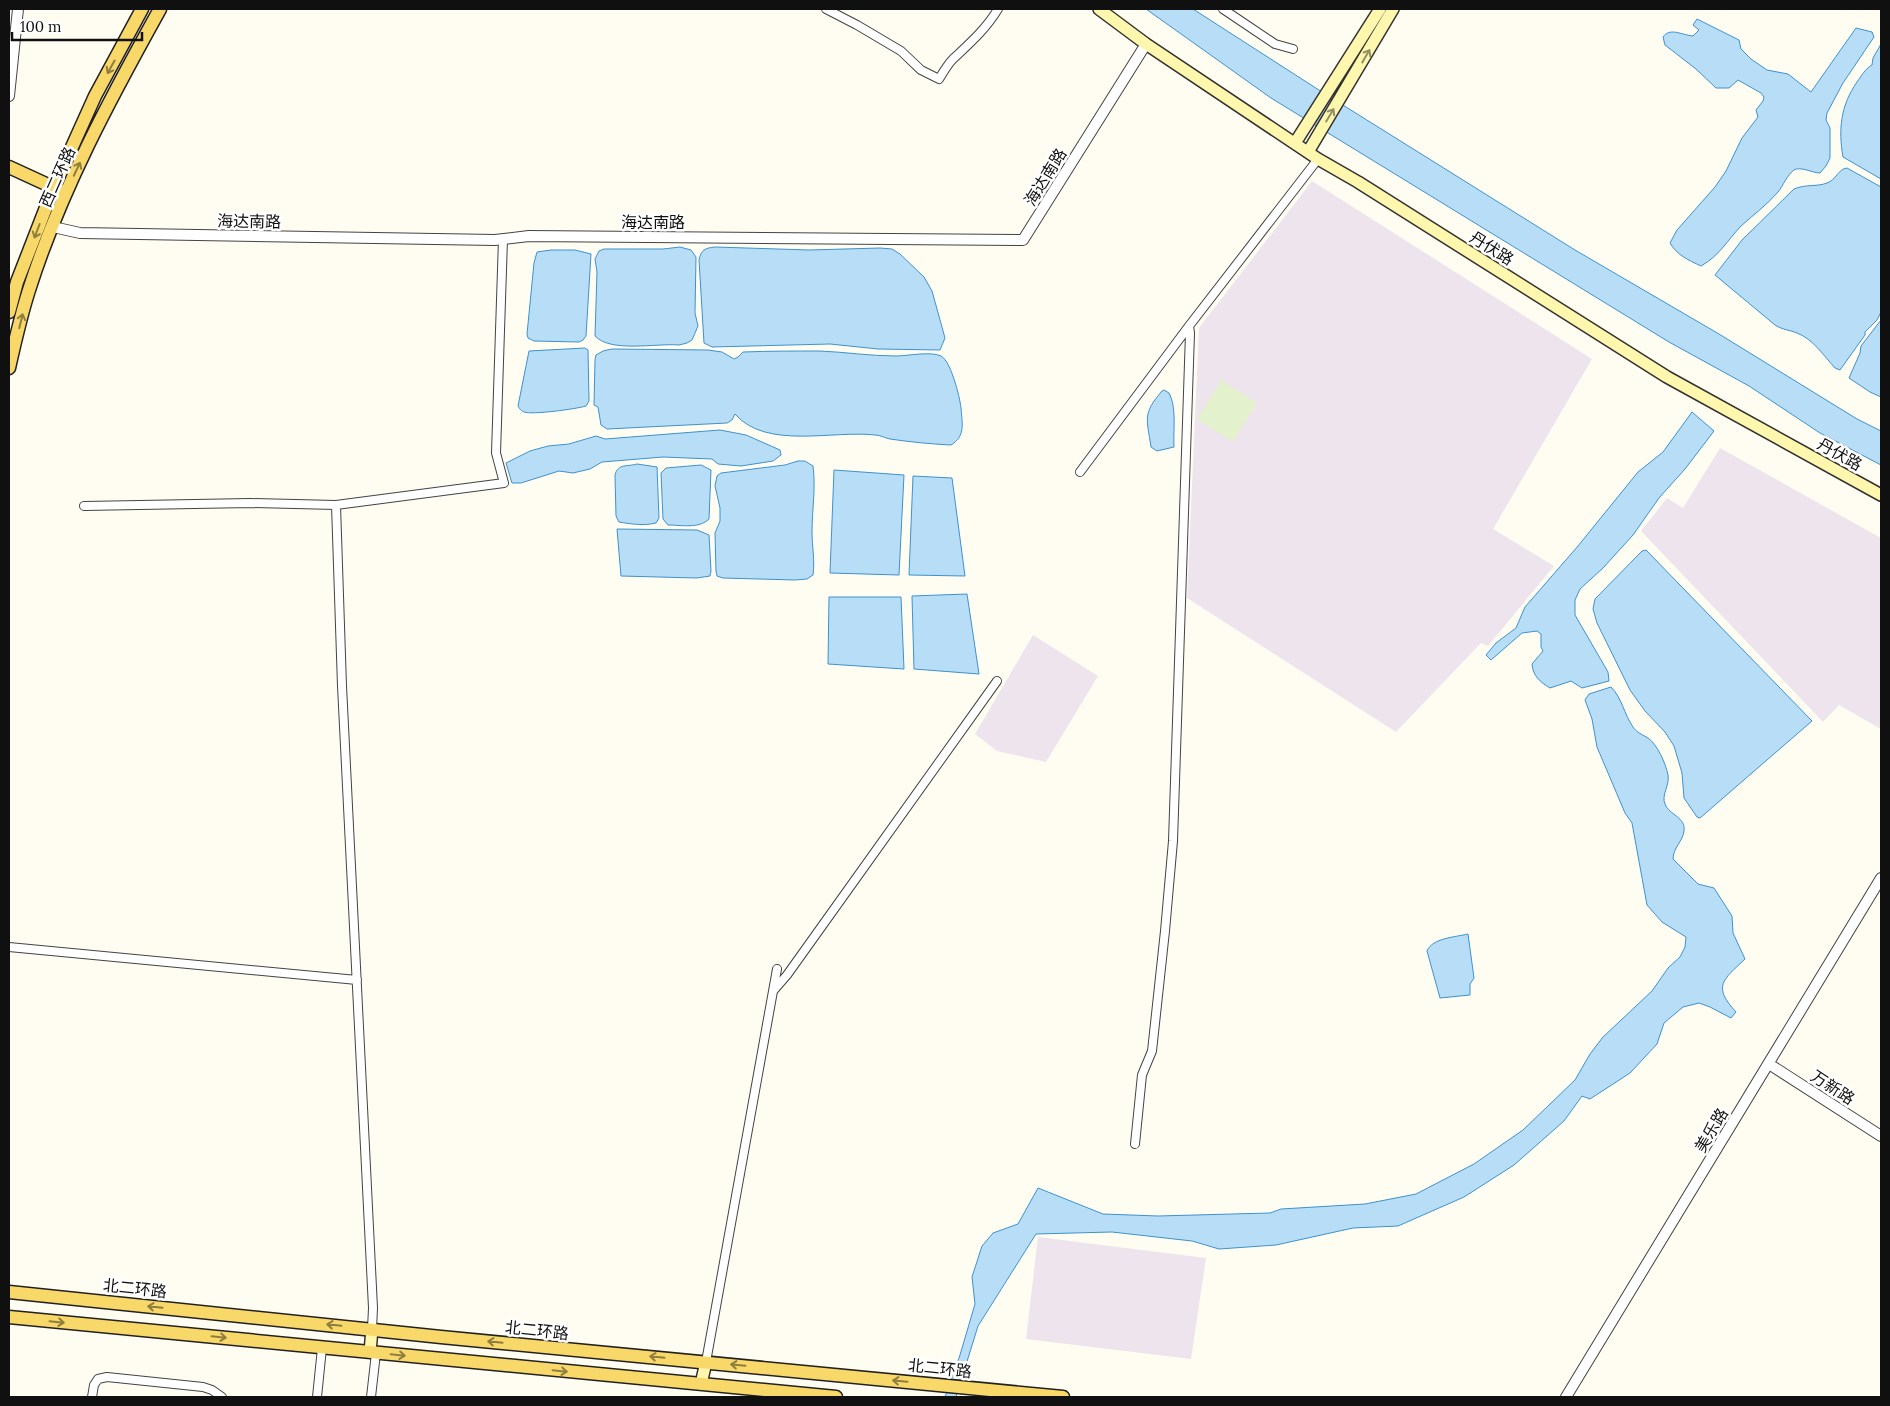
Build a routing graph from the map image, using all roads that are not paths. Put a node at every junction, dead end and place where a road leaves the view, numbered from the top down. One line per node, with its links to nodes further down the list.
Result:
1 (18, 9): 12 (street)
2 (142, 9): 16 (main road, 西二环路, one-way to 16)
3 (160, 9): 17 (main road, 西二环路, one-way to 3)
4 (826, 9): 5 (street)
5 (998, 9)
6 (1099, 9): 10 (main road, 丹伏路)
7 (1223, 9): 11 (street)
8 (1380, 9): 13 (main road)
9 (1393, 9): 14 (main road, one-way to 9)
10 (1146, 44): 13 (main road, 丹伏路); 19 (street, 海达南路)
11 (1293, 49)
12 (9, 96)
13 (1295, 143): 14 (main road, 丹伏路)
14 (1313, 156): 21 (street); 24 (main road, 丹伏路)
15 (9, 167): 16 (main road)
16 (54, 187): 17 (main road); 20 (main road, 西二环路, one-way to 20)
17 (66, 192): 18 (main road, 西二环路)
18 (52, 227): 19 (street, 海达南路); 22 (main road, 西二环路, one-way to 18)
19 (503, 239): 25 (street)
20 (9, 312)
21 (1189, 326): 23 (street); 35 (street)
22 (9, 368)
23 (1080, 472)
24 (1881, 495)
25 (336, 505): 26 (street); 31 (street)
26 (84, 506)
27 (997, 681): 32 (street)
28 (1881, 878): 33 (street, 美乐路)
29 (9, 947): 31 (street)
30 (777, 969): 32 (street)
31 (357, 980): 38 (street)
32 (774, 991): 41 (street)
33 (1769, 1064): 34 (street, 万新路); 49 (street, 美乐路)
34 (1881, 1136)
35 (1135, 1144)
36 (9, 1292): 38 (main road, 北二环路, one-way to 36)
37 (9, 1317): 39 (main road, one-way to 39)
38 (372, 1329): 40 (main road); 41 (main road, 北二环路, one-way to 38)
39 (322, 1348): 40 (main road); 45 (street)
40 (373, 1353): 42 (main road, one-way to 42); 46 (street)
41 (706, 1362): 42 (main road); 48 (main road, 北二环路, one-way to 41)
42 (701, 1384): 47 (main road)
43 (92, 1397): 44 (street)
44 (222, 1397)
45 (318, 1397)
46 (371, 1397)
47 (836, 1397)
48 (1063, 1397)
49 (1566, 1397)

